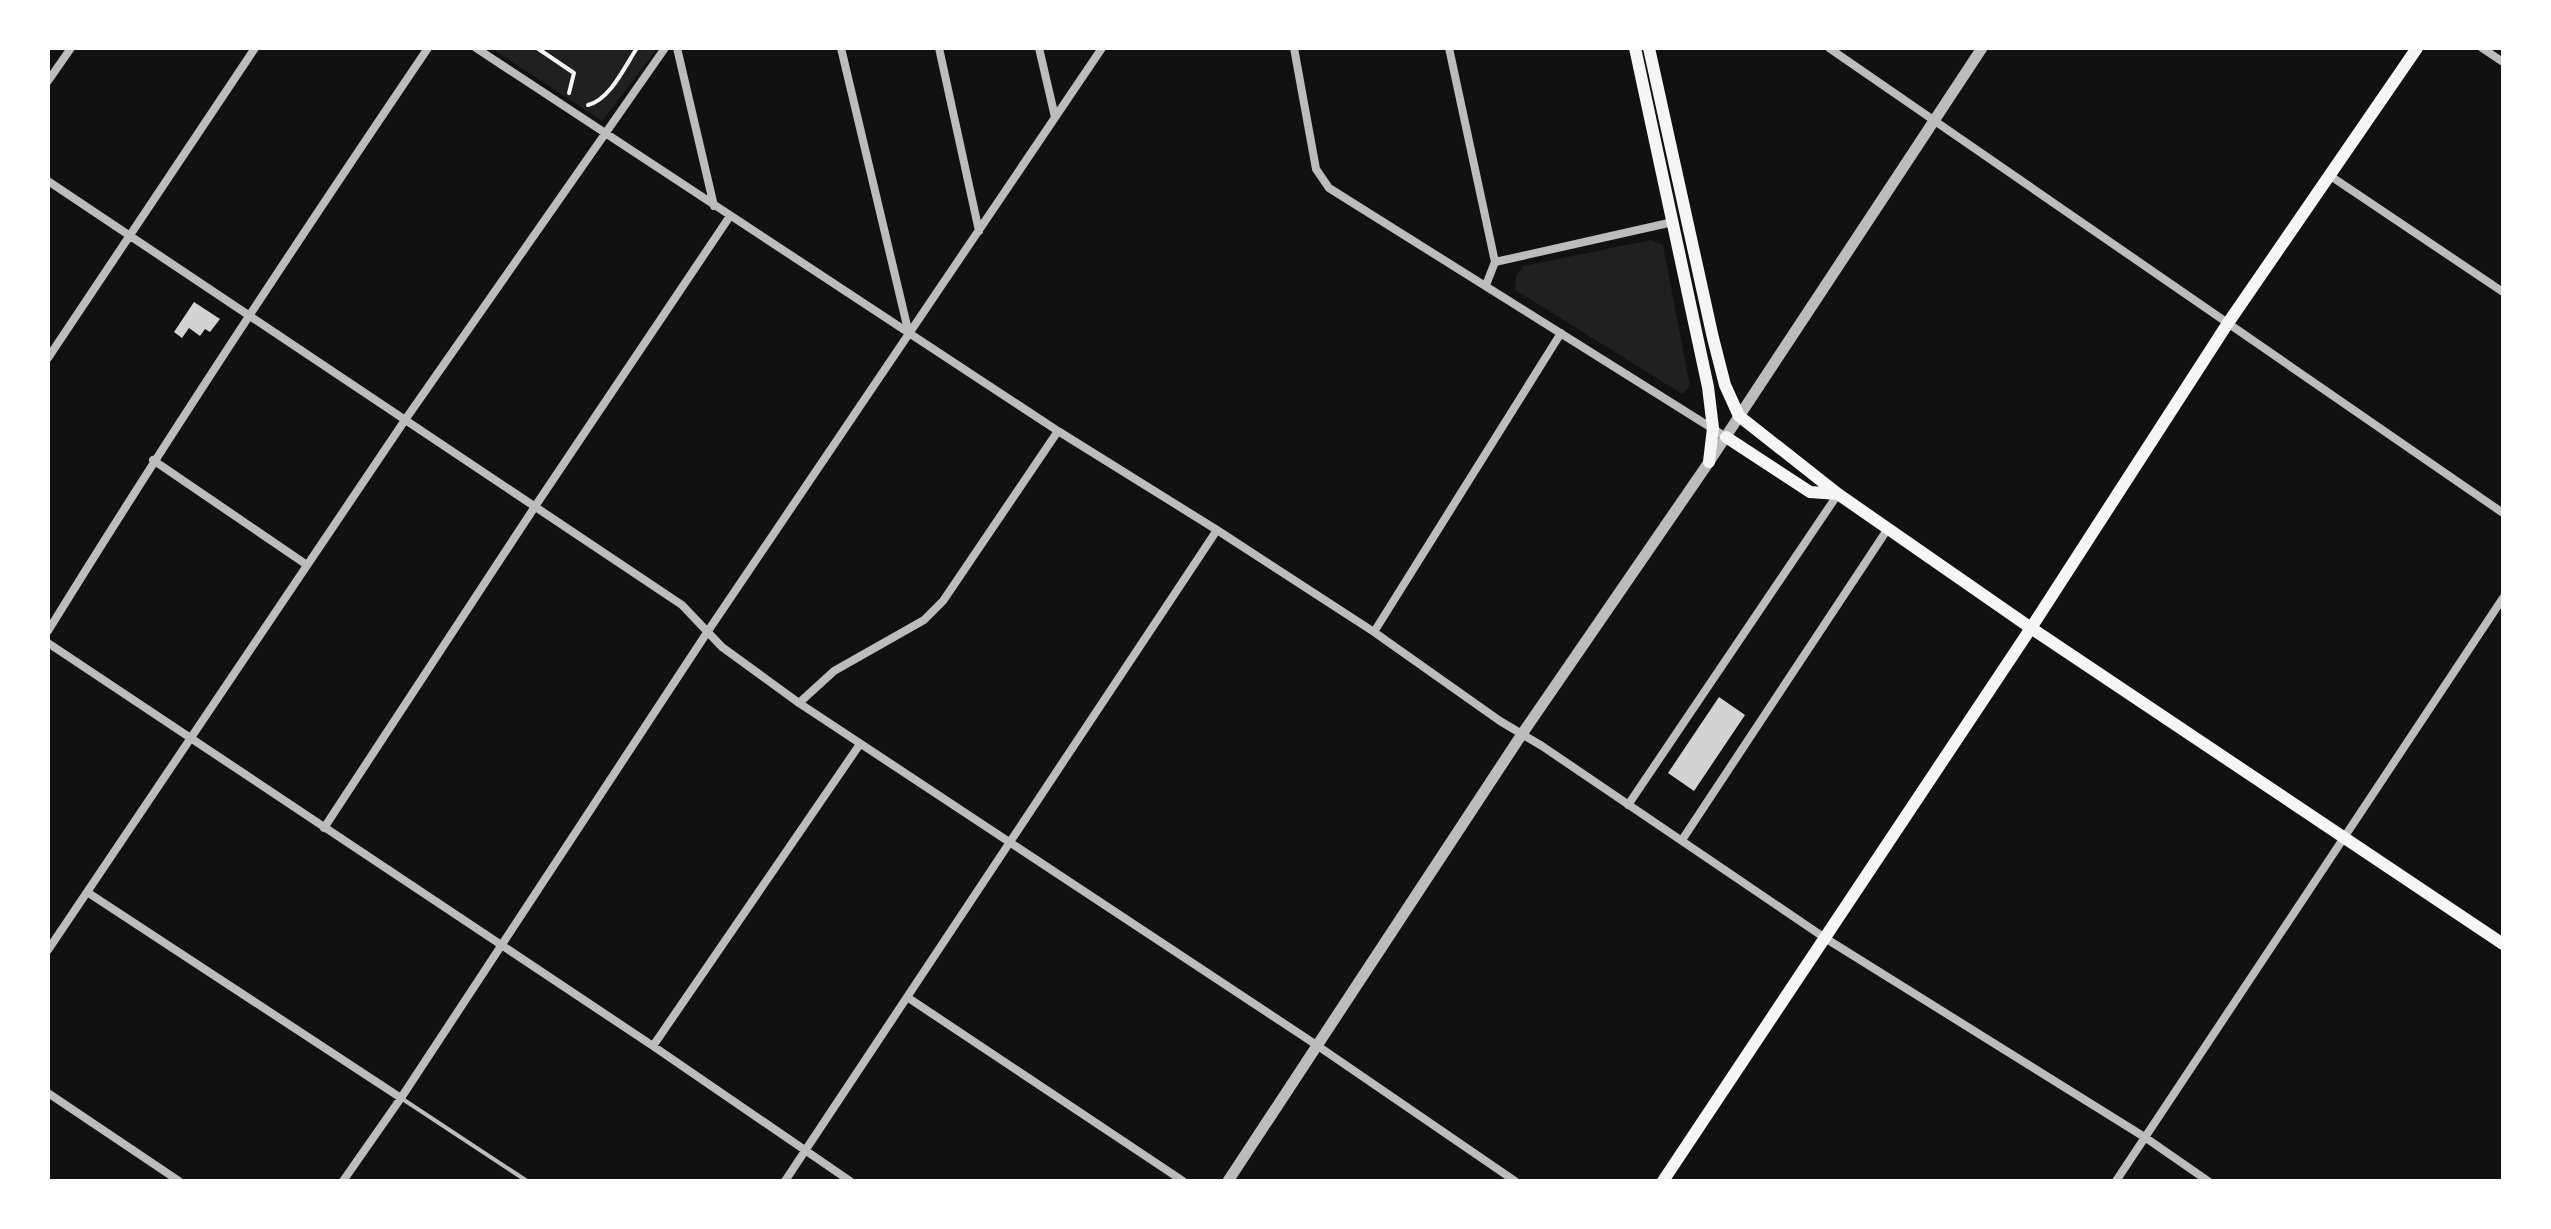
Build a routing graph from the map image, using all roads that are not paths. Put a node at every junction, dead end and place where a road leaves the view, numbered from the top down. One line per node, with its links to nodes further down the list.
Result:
1 (71, 48): 20 (street)
2 (255, 48): 30 (street)
3 (428, 48): 34 (street)
4 (476, 48): 23 (street)
5 (665, 48): 23 (street)
6 (677, 48): 26 (street)
7 (841, 48): 37 (street)
8 (939, 48): 29 (street)
9 (1039, 48): 21 (street)
10 (1102, 48): 21 (street)
11 (1294, 48): 32 (street)
12 (1449, 48): 31 (street)
13 (1635, 48): 28 (main road)
14 (1649, 48): 39 (main road)
15 (1829, 48): 22 (street)
16 (1982, 48): 22 (street)
17 (2417, 48): 24 (main road)
18 (2482, 48): 19 (street)
19 (2503, 62)
20 (48, 81)
21 (1055, 117): 29 (street)
22 (1935, 120): 35 (street); 39 (street)
23 (605, 132): 26 (street); 40 (street)
24 (2329, 175): 33 (street); 35 (main road)
25 (48, 181): 30 (street)
26 (714, 206): 27 (street)
27 (730, 216): 37 (street); 47 (street)
28 (1673, 222): 31 (street); 41 (main road)
29 (979, 231): 37 (street)
30 (129, 235): 34 (street); 38 (street)
31 (1495, 262): 32 (street)
32 (1486, 285): 36 (street)
33 (2503, 292)
34 (247, 316): 40 (street); 44 (street)
35 (2228, 323): 48 (street); 53 (main road)
36 (1561, 333): 41 (street); 56 (street)
37 (909, 334): 42 (street); 55 (street)
38 (48, 358)
39 (1739, 416): 43 (street); 46 (main road)
40 (405, 420): 47 (street); 51 (street)
41 (1713, 428): 43 (street); 45 (main road)
42 (1058, 431): 49 (street); 58 (street)
43 (1726, 437): 45 (street); 46 (main road)
44 (153, 460): 51 (street); 54 (street)
45 (1709, 462): 59 (street)
46 (1838, 494): 50 (main road); 62 (street)
47 (534, 508): 55 (street); 63 (street)
48 (2503, 513)
49 (1217, 530): 56 (street); 66 (street)
50 (1887, 530): 53 (main road); 65 (street)
51 (307, 565): 60 (street)
52 (2503, 598): 64 (street)
53 (2031, 628): 64 (main road); 68 (main road)
54 (48, 631)
55 (708, 631): 58 (street); 70 (street)
56 (1374, 632): 59 (street)
57 (48, 643): 60 (street)
58 (799, 703): 61 (street)
59 (1522, 734): 62 (street); 73 (street)
60 (190, 737): 63 (street); 67 (street)
61 (860, 744): 66 (street); 74 (street)
62 (1628, 805): 65 (street)
63 (324, 828): 70 (street)
64 (2344, 839): 69 (main road); 77 (street)
65 (1682, 840): 68 (street)
66 (1009, 842): 72 (street); 73 (street)
67 (87, 892): 71 (street); 76 (street)
68 (1825, 938): 77 (street); 87 (main road)
69 (2503, 944)
70 (501, 947): 74 (street); 76 (street)
71 (48, 950)
72 (907, 997): 78 (street); 84 (street)
73 (1315, 1044): 85 (street); 86 (street)
74 (653, 1046): 78 (street)
75 (48, 1093): 79 (street)
76 (401, 1098): 80 (street); 81 (lane)
77 (2146, 1138): 88 (street); 89 (street)
78 (805, 1151): 82 (street); 83 (street)
79 (179, 1181)
80 (343, 1181)
81 (527, 1181)
82 (785, 1181)
83 (850, 1181)
84 (1183, 1181)
85 (1228, 1181)
86 (1515, 1181)
87 (1663, 1181)
88 (2116, 1181)
89 (2208, 1181)

